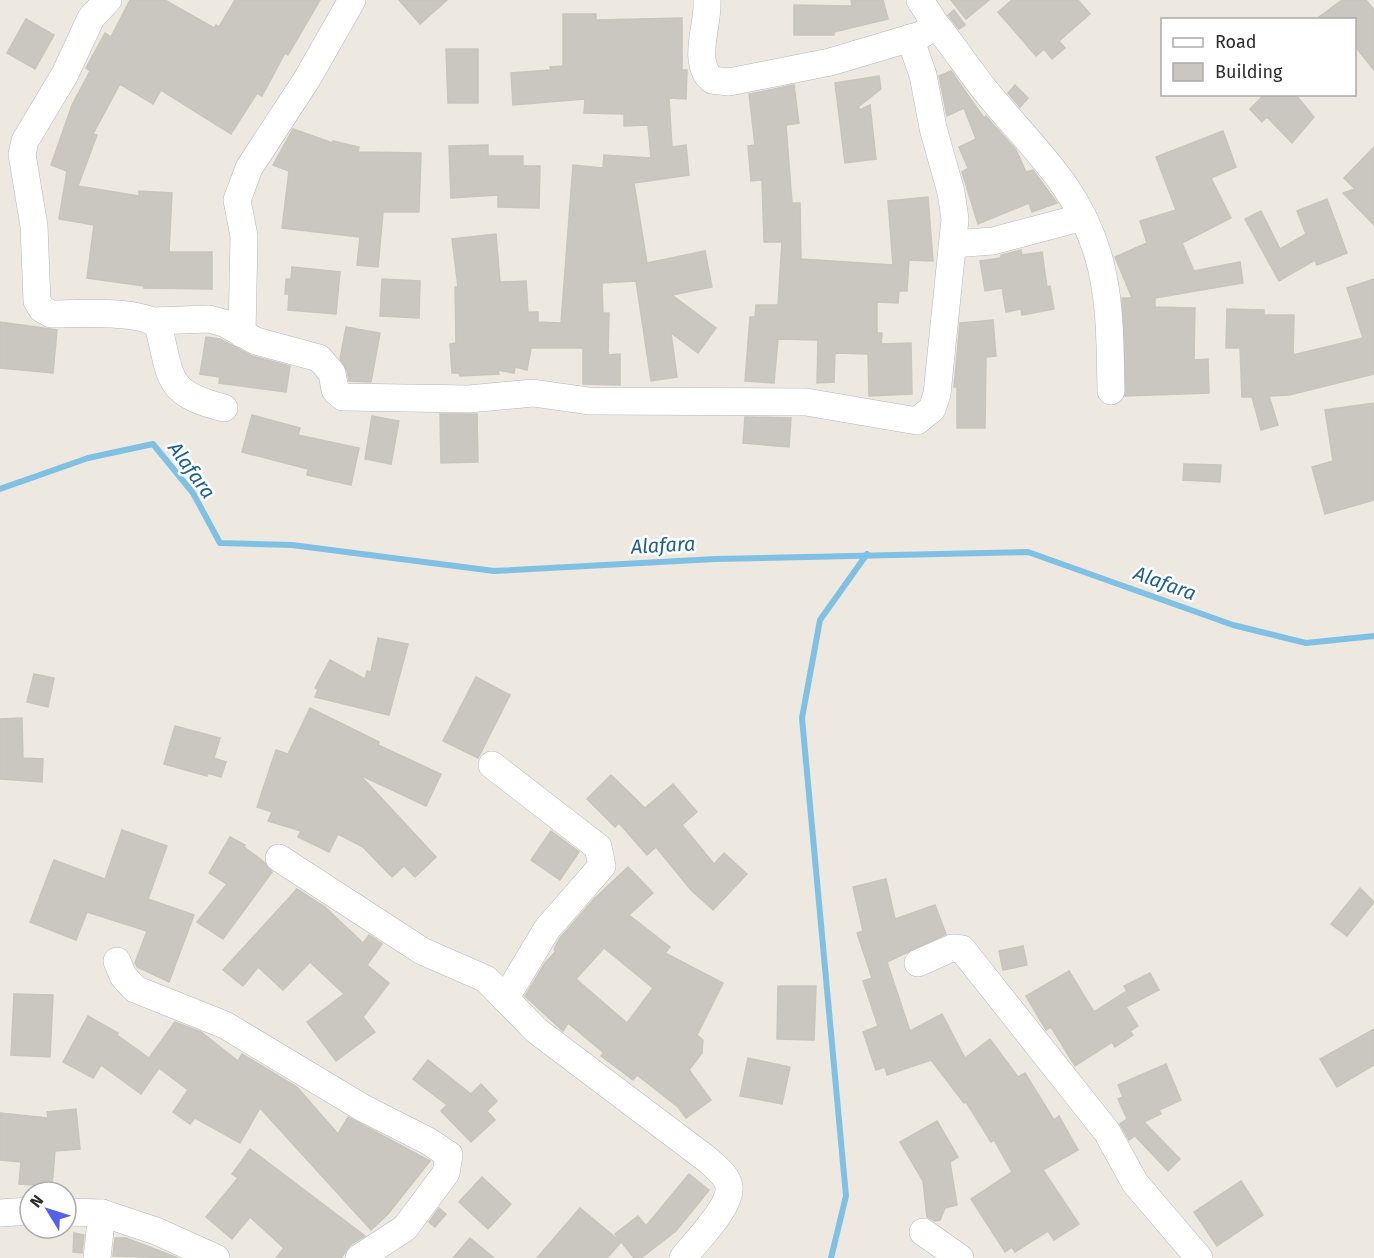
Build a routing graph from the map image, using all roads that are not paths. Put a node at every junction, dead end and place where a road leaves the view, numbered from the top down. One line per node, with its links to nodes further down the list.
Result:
1 (108, 0): 9 (street)
2 (352, 0): 10 (street)
3 (707, 0): 6 (street)
4 (920, 0): 5 (street)
5 (936, 25): 6 (street); 7 (street)
6 (910, 38): 8 (street)
7 (1083, 217): 8 (street); 11 (street)
8 (953, 244): 10 (street)
9 (153, 321): 10 (street); 12 (street)
10 (242, 334)
11 (1111, 391)
12 (224, 408)
13 (492, 765): 17 (street)
14 (279, 858): 17 (street)
15 (117, 961): 25 (street)
16 (918, 963): 28 (street)
17 (506, 999): 26 (street)
18 (18, 1211): 20 (street)
19 (78, 1212): 21 (street)
20 (0, 1213)
21 (102, 1213): 23 (street); 24 (street)
22 (923, 1232): 27 (street)
23 (98, 1258)
24 (216, 1258)
25 (358, 1258)
26 (683, 1258)
27 (960, 1258)
28 (1199, 1258)

